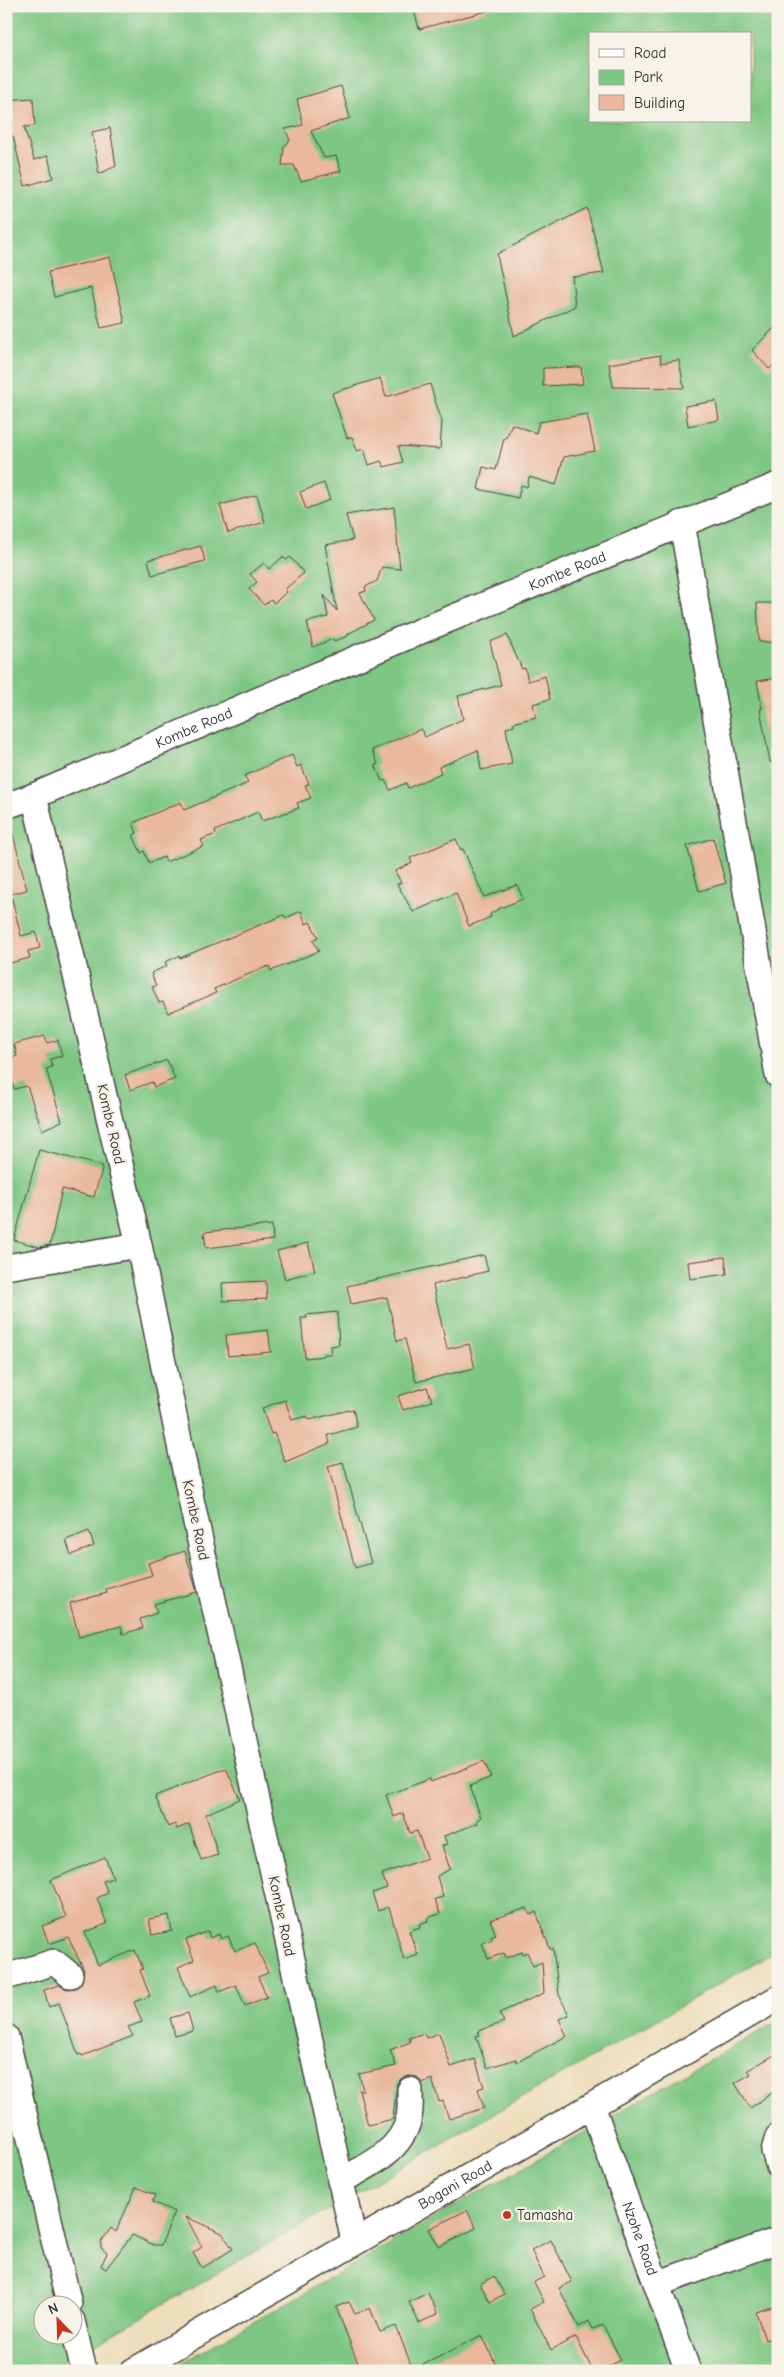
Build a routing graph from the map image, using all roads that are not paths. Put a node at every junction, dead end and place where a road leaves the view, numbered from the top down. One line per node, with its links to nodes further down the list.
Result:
1 (778, 485): 2 (street, Kombe Road)
2 (682, 523): 3 (street, Kombe Road); 5 (street)
3 (34, 796): 4 (street); 6 (street, Kombe Road)
4 (6, 806)
5 (778, 1075)
6 (139, 1245): 7 (street); 16 (street, Kombe Road)
7 (6, 1267)
8 (70, 1975): 9 (street)
9 (6, 1977)
10 (778, 1998): 13 (street, Bogani Road)
11 (6, 2037): 20 (street)
12 (410, 2090): 16 (street)
13 (592, 2106): 18 (street, Bogani Road); 19 (street, Nzohe Road)
14 (778, 2137): 15 (street)
15 (778, 2164)
16 (340, 2181): 18 (street, Kombe Road)
17 (778, 2240): 19 (street)
18 (354, 2241): 23 (street, Bogani Road)
19 (657, 2284): 24 (street, Nzohe Road)
20 (67, 2294)
21 (78, 2344): 22 (street)
22 (84, 2371)
23 (133, 2371)
24 (688, 2371)

